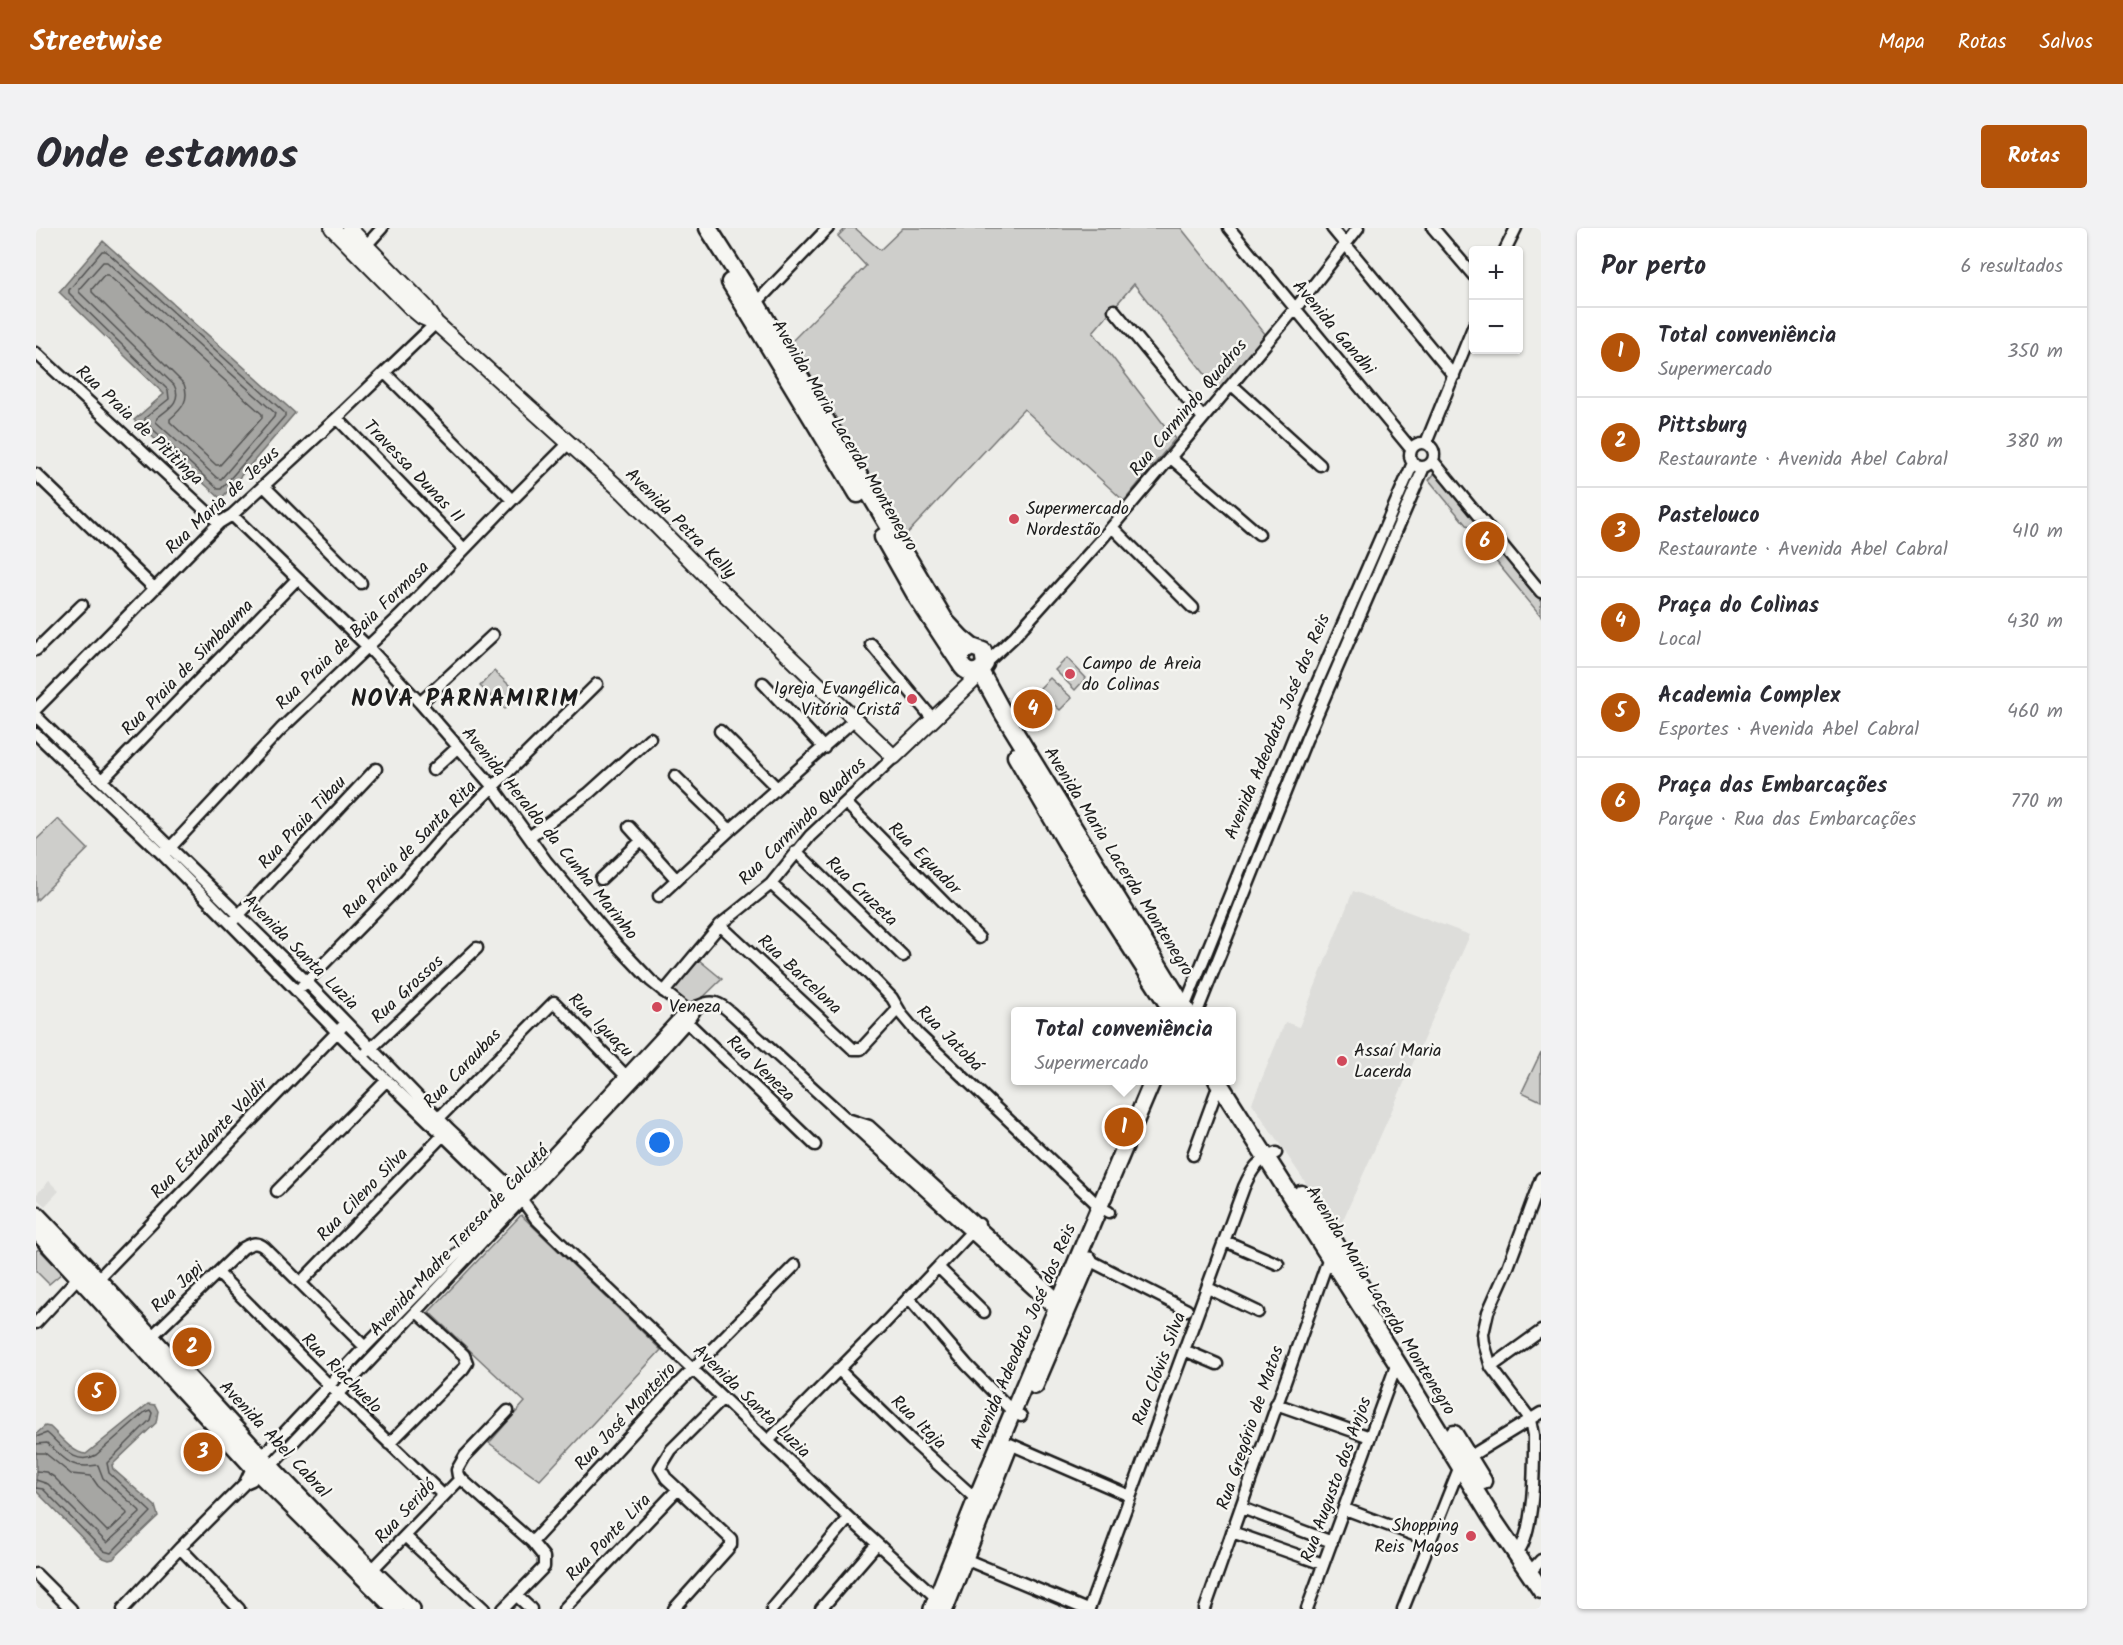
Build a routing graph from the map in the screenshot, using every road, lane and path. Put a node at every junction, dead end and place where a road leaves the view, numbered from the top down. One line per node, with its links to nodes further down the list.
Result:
1 (332, 228): 14 (street, Avenida Petra Kelly)
2 (349, 228): 14 (street, Avenida Petra Kelly)
3 (382, 228): 14 (street)
4 (696, 228): 52 (main road, Avenida Maria Lacerda Montenegro)
5 (708, 228): 16 (main road, Avenida Maria Lacerda Montenegro)
6 (828, 228): 16 (street)
7 (1229, 228): 17 (street, Avenida Gandhi)
8 (1332, 228): 12 (street)
9 (1358, 228): 12 (street, Rua Carmindo Quadros)
10 (1433, 228): 15 (street)
11 (1516, 228): 13 (street)
12 (1345, 244): 17 (street, Rua Carmindo Quadros); 23 (street)
13 (1507, 246)
14 (362, 249): 19 (street, Avenida Petra Kelly)
15 (1469, 271)
16 (756, 303): 52 (main road, Avenida Maria Lacerda Montenegro)
17 (1295, 309): 24 (street, Rua Carmindo Quadros); 29 (street, Avenida Gandhi)
18 (1114, 310): 26 (street)
19 (436, 323): 22 (street, Rua Maria de Jesus); 27 (street, Avenida Petra Kelly)
20 (1469, 336): 23 (street)
21 (36, 352): 38 (street, Rua Praia de Pititinga)
22 (385, 373): 25 (street, Rua Maria de Jesus); 36 (street)
23 (1454, 376): 28 (street)
24 (1232, 385): 26 (street, Rua Carmindo Quadros); 33 (street)
25 (338, 418): 35 (street, Rua Maria de Jesus); 41 (street, Travessa Dunas II)
26 (1203, 418): 30 (street, Rua Carmindo Quadros)
27 (570, 442): 36 (street, Rua Praia de Baia Formosa); 61 (street, Avenida Petra Kelly)
28 (1426, 443): 29 (street); 32 (street)
29 (1411, 448): 31 (street)
30 (1171, 458): 39 (street, Rua Carmindo Quadros); 40 (street)
31 (1413, 463): 32 (street); 53 (street, Avenida Adeodato José dos Reis)
32 (1429, 464): 45 (street); 54 (street, Avenida Adeodato José dos Reis)
33 (1320, 465)
34 (36, 474): 44 (street)
35 (264, 486): 37 (street, Rua Maria de Jesus); 43 (street)
36 (512, 500): 41 (street, Rua Praia de Baia Formosa)
37 (232, 515): 38 (street, Rua Maria de Jesus); 42 (street, Avenida Heraldo da Cunha Marinho)
38 (219, 523): 44 (street, Rua Maria de Jesus)
39 (1112, 527): 47 (street); 52 (street, Rua Carmindo Quadros)
40 (1259, 534)
41 (464, 549): 50 (street, Rua Praia de Baia Formosa)
42 (297, 579): 50 (street, Avenida Heraldo da Cunha Marinho); 71 (street, Rua Praia de Simbauma)
43 (361, 583)
44 (154, 588): 58 (street, Rua Maria de Jesus)
45 (1541, 592)
46 (82, 605): 51 (street)
47 (1193, 608)
48 (493, 634): 57 (street)
49 (871, 644): 60 (street)
50 (368, 646): 57 (street, Avenida Heraldo da Cunha Marinho); 79 (street, Rua Praia de Baia Formosa)
51 (36, 651)
52 (974, 664): 60 (street, Rua Carmindo Quadros); 95 (main road, Avenida Maria Lacerda Montenegro)
53 (1320, 675): 54 (street); 88 (street, Avenida Adeodato José dos Reis)
54 (1332, 681): 88 (street, Avenida Adeodato José dos Reis)
55 (763, 683): 66 (street)
56 (597, 684): 72 (street, Rua Praia de Santa Rita)
57 (420, 703): 65 (street, Avenida Heraldo da Cunha Marinho)
58 (36, 709)
59 (36, 716): 71 (street, Avenida Santa Luzia)
60 (932, 718): 67 (street, Rua Carmindo Quadros)
61 (855, 719): 66 (street); 67 (street, Avenida Petra Kelly)
62 (720, 731): 73 (street)
63 (36, 734): 79 (street, Avenida Santa Luzia)
64 (650, 738): 77 (street)
65 (458, 747): 69 (street); 72 (street, Avenida Heraldo da Cunha Marinho)
66 (824, 748): 73 (street)
67 (894, 757): 74 (street, Rua Carmindo Quadros)
68 (376, 770): 85 (street, Rua Praia Tibau)
69 (433, 770)
70 (675, 776): 76 (street)
71 (102, 780): 79 (street, Avenida Santa Luzia)
72 (493, 788): 77 (street, Avenida Heraldo da Cunha Marinho); 92 (street, Rua Praia de Santa Rita)
73 (777, 788): 76 (street)
74 (846, 802): 80 (street, Rua Carmindo Quadros); 89 (street, Rua Equador)
75 (629, 827): 78 (street)
76 (730, 830): 82 (street)
77 (529, 837): 94 (street, Avenida Heraldo da Cunha Marinho)
78 (641, 841): 81 (street); 82 (street)
79 (167, 851): 85 (street, Avenida Santa Luzia); 86 (street, Avenida Santa Luzia)
80 (796, 851): 83 (street, Rua Carmindo Quadros); 91 (street, Rua Cruzeta)
81 (601, 879)
82 (676, 879): 84 (street)
83 (771, 884): 87 (street, Rua Carmindo Quadros); 97 (street, Rua Jatobá)
84 (659, 896)
85 (239, 916): 86 (street, Rua Praia Tibau); 92 (street, Avenida Santa Luzia)
86 (230, 925): 93 (street, Avenida Santa Luzia)
87 (720, 925): 94 (street, Rua Carmindo Quadros); 97 (street, Rua Barcelona)
88 (1224, 927): 96 (street, Avenida Adeodato José dos Reis)
89 (979, 938)
90 (477, 948): 102 (street, Rua Grossos)
91 (903, 956)
92 (307, 981): 93 (street, Rua Praia de Santa Rita); 99 (street, Avenida Santa Luzia)
93 (298, 990): 100 (street, Avenida Santa Luzia)
94 (664, 992): 98 (street, Avenida Heraldo da Cunha Marinho)
95 (1183, 1007)
96 (1187, 1007)
97 (898, 1009): 119 (street, Rua Jatobá)
98 (689, 1013): 106 (street, Avenida Madre Teresa de Calcutá); 113 (street, Rua Veneza); 121 (street)
99 (347, 1022): 100 (street, Rua Estudante Valdir); 102 (street, Avenida Santa Luzia)
100 (337, 1032): 103 (street, Avenida Santa Luzia); 130 (street, Rua Estudante Valdir)
101 (518, 1037): 106 (street, Rua Iguaçu); 111 (street, Rua Caraubas)
102 (372, 1047): 103 (street, Rua Grossos); 104 (street, Avenida Santa Luzia)
103 (363, 1057): 105 (street, Avenida Santa Luzia)
104 (388, 1065): 105 (street); 111 (street, Avenida Santa Luzia)
105 (383, 1076): 111 (street, Avenida Santa Luzia); 117 (street)
106 (629, 1078): 118 (street, Avenida Madre Teresa de Calcutá)
107 (1152, 1085): 119 (main road, Avenida Adeodato José dos Reis)
108 (1160, 1085): 119 (main road, Avenida Adeodato José dos Reis)
109 (1221, 1085): 115 (street)
110 (1224, 1085): 114 (main road, Avenida Maria Lacerda Montenegro)
111 (436, 1121): 112 (street, Avenida Santa Luzia)
112 (446, 1132): 118 (street, Avenida Santa Luzia); 131 (street, Rua Cileno Silva)
113 (815, 1145)
114 (1270, 1154): 123 (street, Rua Clóvis Silva); 124 (main road, Avenida Maria Lacerda Montenegro); 161 (main road, Avenida Maria Lacerda Montenegro)
115 (1193, 1155)
116 (1540, 1184): 146 (street)
117 (277, 1191)
118 (516, 1199): 136 (street, Avenida Madre Teresa de Calcutá); 142 (street, Avenida Madre Teresa de Calcutá); 147 (street, Avenida Santa Luzia)
119 (1104, 1210): 125 (main road, Avenida Adeodato José dos Reis)
120 (36, 1214): 130 (main road, Avenida Abel Cabral)
121 (975, 1228): 128 (street); 134 (street)
122 (36, 1231): 130 (main road, Avenida Abel Cabral)
123 (1225, 1241): 126 (street); 132 (street, Rua Clóvis Silva)
124 (1329, 1257): 144 (main road, Avenida Maria Lacerda Montenegro); 152 (street, Rua Gregório de Matos)
125 (1084, 1258): 134 (main road, Avenida Adeodato José dos Reis); 135 (street)
126 (1278, 1264)
127 (795, 1265): 147 (street, Rua José Monteiro)
128 (938, 1267): 133 (street); 137 (street)
129 (218, 1273): 131 (street, Rua Japi); 141 (street, Rua Japi); 149 (street, Rua Riachuelo)
130 (87, 1275): 139 (street); 141 (main road, Avenida Abel Cabral)
131 (300, 1283): 142 (street)
132 (1208, 1288): 138 (street); 143 (street, Rua Clóvis Silva)
133 (909, 1298): 148 (street); 155 (street)
134 (1063, 1310): 155 (main road, Avenida Adeodato José dos Reis)
135 (1187, 1310)
136 (417, 1312): 150 (street, Avenida Madre Teresa de Calcutá); 159 (street)
137 (984, 1312)
138 (1258, 1312)
139 (36, 1323)
140 (1541, 1331): 146 (street)
141 (147, 1341): 162 (main road, Avenida Abel Cabral)
142 (365, 1347): 149 (street, Avenida Madre Teresa de Calcutá)
143 (1184, 1350): 145 (street); 166 (street, Rua Clóvis Silva)
144 (1397, 1363): 157 (street, Rua Augusto dos Anjos); 161 (main road, Avenida Maria Lacerda Montenegro)
145 (1217, 1364)
146 (1491, 1366): 156 (street)
147 (693, 1369): 151 (street, Avenida Santa Luzia); 174 (street, Rua José Monteiro)
148 (838, 1369): 158 (street); 167 (street, Rua Itaja)
149 (329, 1386): 150 (street, Rua Riachuelo); 162 (street, Avenida Madre Teresa de Calcutá)
150 (339, 1395): 159 (street, Rua Riachuelo); 162 (street, Avenida Madre Teresa de Calcutá)
151 (723, 1398): 158 (street, Avenida Santa Luzia); 164 (street)
152 (1276, 1404): 157 (street); 168 (street, Rua Gregório de Matos)
153 (508, 1412): 163 (street, Rua Seridó)
154 (1541, 1413): 156 (street)
155 (1017, 1414): 160 (main road, Avenida Adeodato José dos Reis); 167 (main road, Avenida Adeodato José dos Reis)
156 (1531, 1420): 161 (street); 177 (street)
157 (1370, 1437): 169 (street, Rua Augusto dos Anjos)
158 (768, 1441): 170 (street, Avenida Santa Luzia)
159 (389, 1444): 165 (street, Rua Riachuelo)
160 (1010, 1444): 166 (street); 179 (main road, Avenida Adeodato José dos Reis)
161 (1465, 1462): 173 (street); 177 (main road, Avenida Maria Lacerda Montenegro)
162 (262, 1466): 178 (street, Avenida Madre Teresa de Calcutá); 183 (main road, Avenida Abel Cabral)
163 (460, 1478): 165 (street, Rua Seridó); 174 (street)
164 (678, 1489): 195 (street, Rua Ponte Lira); 196 (street)
165 (443, 1495): 172 (street, Rua Seridó)
166 (1130, 1496): 200 (street, Rua Clóvis Silva)
167 (976, 1499): 179 (main road, Avenida Adeodato José dos Reis)
168 (1242, 1508): 171 (street, Rua Gregório de Matos); 175 (street)
169 (1345, 1509): 173 (street); 175 (street, Rua Augusto dos Anjos)
170 (849, 1518): 176 (street, Avenida Santa Luzia); 197 (street)
171 (1232, 1532): 180 (street); 201 (street, Rua Gregório de Matos)
172 (406, 1536): 183 (street, Rua Seridó); 192 (street)
173 (1430, 1541): 203 (street)
174 (532, 1542): 185 (street)
175 (1332, 1542): 180 (street, Rua Augusto dos Anjos)
176 (877, 1544): 186 (street, Avenida Santa Luzia); 198 (street)
177 (1513, 1547): 181 (main road, Avenida Maria Lacerda Montenegro)
178 (180, 1548): 188 (street, Avenida Madre Teresa de Calcutá); 189 (street)
179 (960, 1557): 186 (main road, Avenida Adeodato José dos Reis); 199 (street)
180 (1323, 1564): 202 (street, Rua Augusto dos Anjos)
181 (1535, 1566): 184 (main road, Avenida Maria Lacerda Montenegro)
182 (36, 1574): 187 (street)
183 (368, 1575): 190 (main road, Avenida Abel Cabral); 191 (main road, Avenida Abel Cabral)
184 (1541, 1590)
185 (517, 1596): 193 (street); 194 (street)
186 (940, 1606)
187 (71, 1609)
188 (123, 1609)
189 (239, 1609)
190 (395, 1609)
191 (412, 1609)
192 (484, 1609)
193 (503, 1609)
194 (531, 1609)
195 (564, 1609)
196 (674, 1609)
197 (772, 1609)
198 (821, 1609)
199 (1085, 1609)
200 (1089, 1609)
201 (1205, 1609)
202 (1307, 1609)
203 (1403, 1609)

